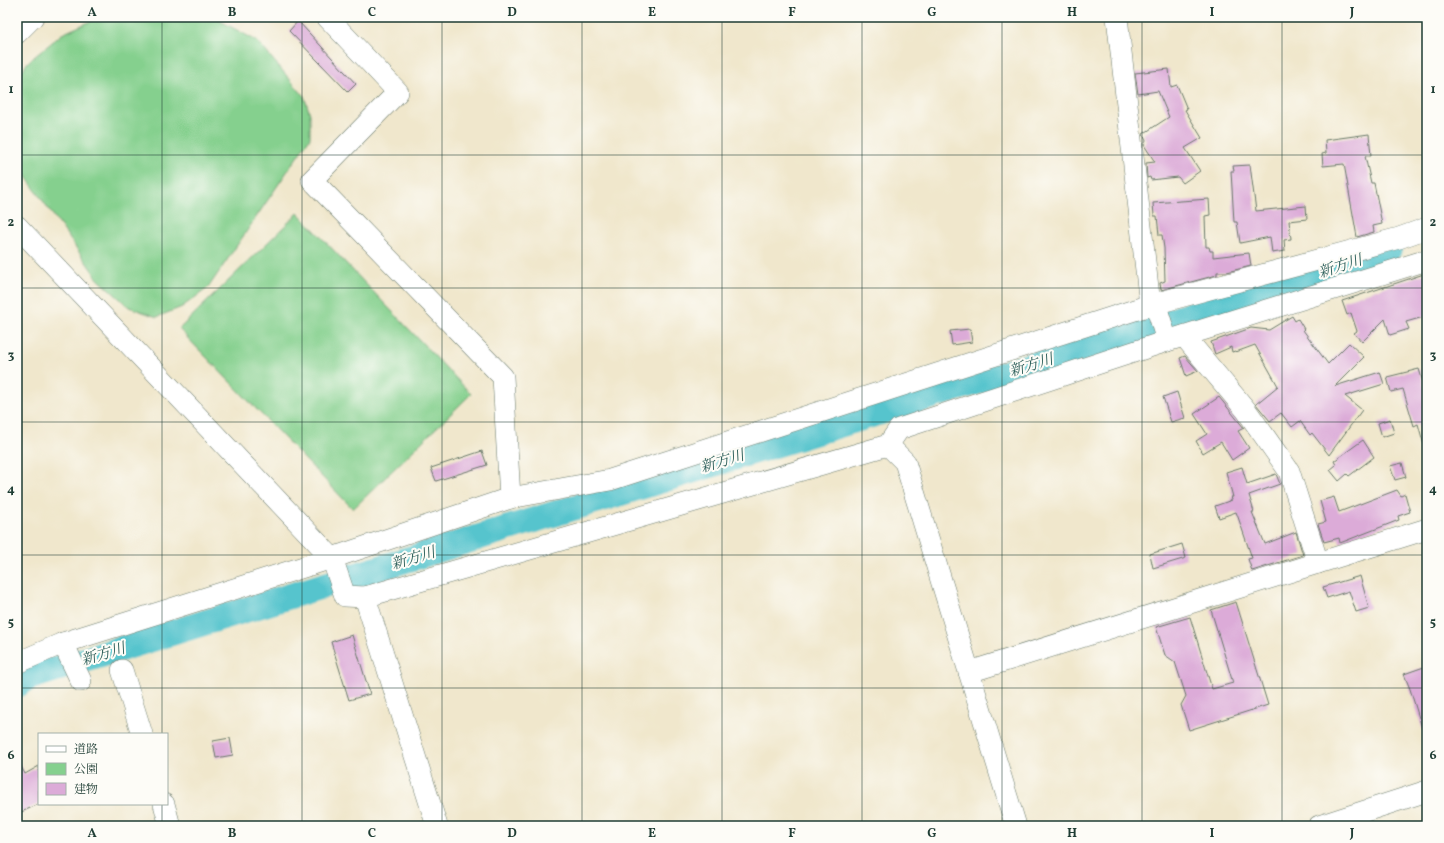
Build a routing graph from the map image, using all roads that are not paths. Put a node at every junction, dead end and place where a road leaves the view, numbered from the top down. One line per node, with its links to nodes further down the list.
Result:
1 (34, 17): 4 (street)
2 (328, 17): 11 (street)
3 (1117, 17): 8 (street)
4 (17, 32)
5 (17, 226): 14 (street)
6 (1427, 228): 8 (street)
7 (1427, 260): 9 (street)
8 (1154, 309): 9 (street); 11 (street)
9 (1172, 337): 10 (street); 13 (street)
10 (888, 445): 15 (street); 19 (street)
11 (510, 498): 14 (street)
12 (1427, 529): 13 (street)
13 (1318, 563): 19 (street)
14 (335, 564): 15 (street); 16 (street)
15 (355, 596): 25 (street)
16 (63, 642): 17 (street); 20 (street)
17 (17, 664)
18 (122, 670): 21 (street)
19 (969, 672): 26 (street)
20 (81, 681)
21 (142, 733)
22 (1427, 791): 27 (street)
23 (164, 805): 24 (street)
24 (170, 826)
25 (437, 826)
26 (1016, 826)
27 (1319, 826)

